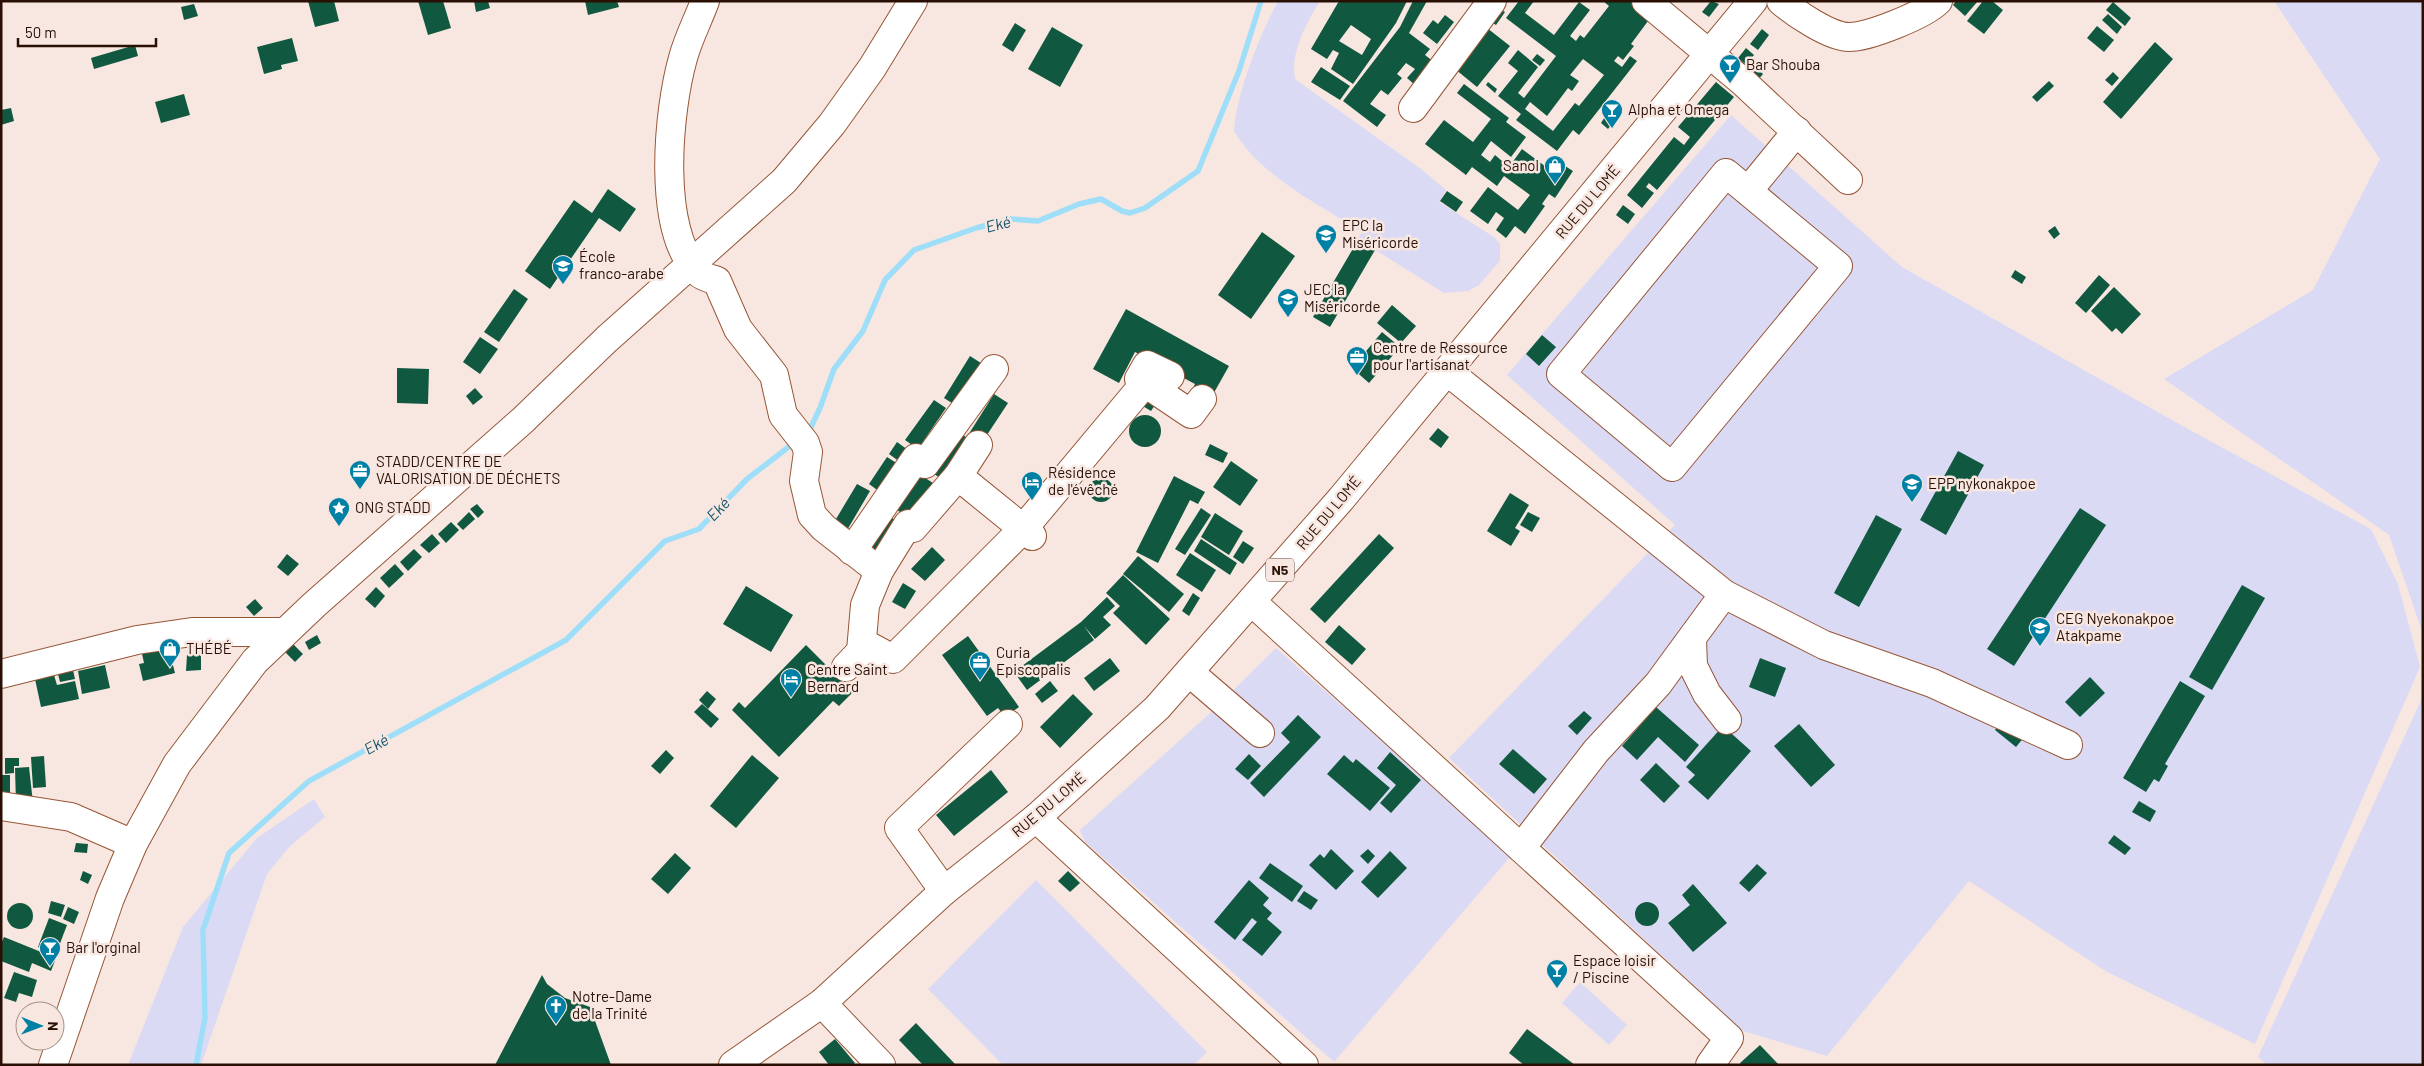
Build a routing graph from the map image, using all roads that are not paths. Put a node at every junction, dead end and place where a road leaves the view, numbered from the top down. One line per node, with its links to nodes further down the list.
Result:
1 (705, 1): 13 (street)
2 (913, 1): 13 (street)
3 (1492, 1): 9 (street)
4 (1646, 1): 8 (street)
5 (1753, 1): 8 (street, RUE DU LOMÉ / N5)
6 (1781, 1): 7 (street)
7 (1938, 1)
8 (1710, 56): 10 (street); 15 (street, RUE DU LOMÉ / N5)
9 (1413, 108)
10 (1797, 131): 11 (street); 12 (street)
11 (1848, 180)
12 (1748, 191): 12 (street)
13 (694, 264): 20 (street); 24 (street)
14 (994, 369): 20 (street)
15 (1447, 371): 22 (street); 23 (street, RUE DU LOMÉ / N5)
16 (1202, 399): 19 (street)
17 (978, 445): 18 (street)
18 (958, 476): 19 (street); 21 (street)
19 (1028, 532): 21 (street)
20 (852, 551): 21 (street)
21 (879, 572)
22 (1724, 594): 25 (street); 31 (street)
23 (1252, 602): 26 (street, RUE DU LOMÉ / N5); 35 (street)
24 (284, 632): 27 (street); 34 (street)
25 (1692, 640): 28 (street); 35 (street)
26 (1189, 672): 30 (street); 33 (street, RUE DU LOMÉ / N5)
27 (1, 674)
28 (1727, 720)
29 (1008, 724): 36 (street)
30 (1260, 733)
31 (2068, 745)
32 (1, 806): 34 (street)
33 (1036, 818): 36 (street, RUE DU LOMÉ / N5); 41 (street)
34 (133, 844): 38 (street)
35 (1521, 848): 42 (street)
36 (944, 891): 37 (street, RUE DU LOMÉ / N5)
37 (822, 1003): 39 (street, RUE DU LOMÉ / N5); 40 (street)
38 (53, 1065)
39 (733, 1065)
40 (881, 1065)
41 (1304, 1065)
42 (1710, 1065)

